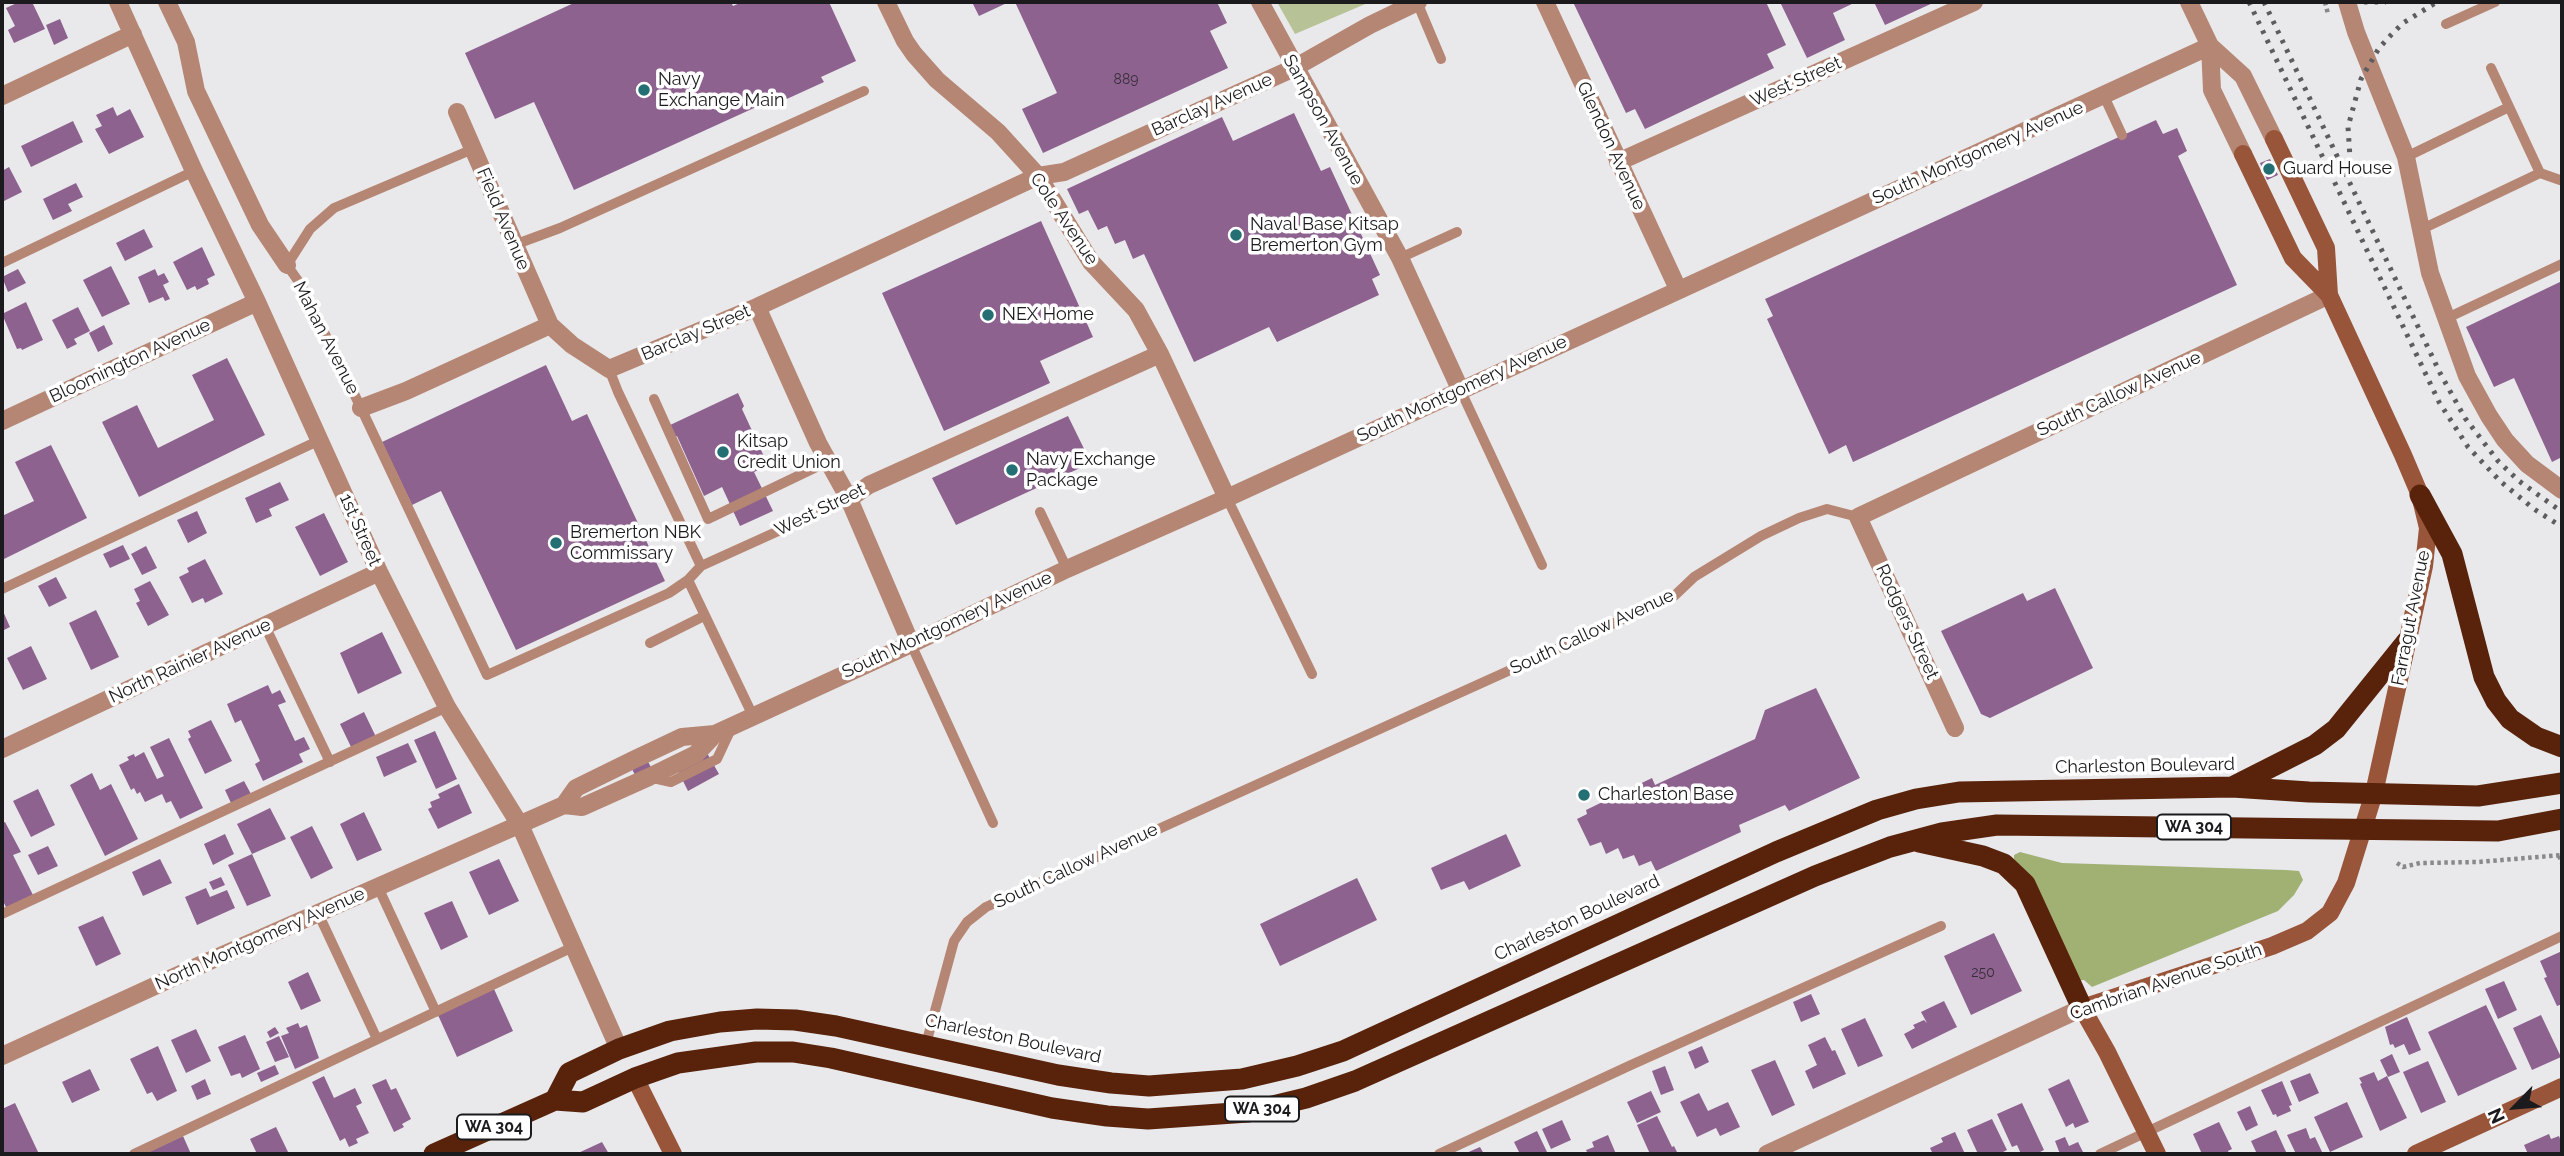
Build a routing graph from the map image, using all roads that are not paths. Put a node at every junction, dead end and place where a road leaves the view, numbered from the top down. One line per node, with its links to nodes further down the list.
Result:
1 (118, 2): 12 (street, 1st Street)
2 (167, 2): 36 (street, Mahan Avenue)
3 (886, 2): 28 (street, Cole Avenue)
4 (1260, 2): 15 (street, Sampson Avenue)
5 (1418, 2): 14 (lane); 15 (street, Barclay Avenue)
6 (1545, 2): 25 (street, Glendon Avenue)
7 (1974, 2): 25 (street, West Street)
8 (2189, 2): 13 (street, Farragut Avenue)
9 (2347, 2): 24 (street)
10 (2495, 2): 11 (lane)
11 (2446, 24)
12 (133, 34): 18 (street); 26 (street, 1st Street)
13 (2210, 47): 19 (street, South Montgomery Avenue); 38 (street, Farragut Avenue); 38 (street, Farragut Avenue)
14 (1441, 59)
15 (1294, 68): 28 (street, Barclay Avenue); 33 (street, Sampson Avenue)
16 (2491, 68): 20 (lane)
17 (863, 91): 32 (lane)
18 (2, 96)
19 (2104, 96): 22 (lane); 37 (street, South Montgomery Avenue)
20 (2509, 107): 24 (lane); 27 (lane)
21 (457, 112): 23 (street, Field Avenue)
22 (2122, 135)
23 (473, 149): 32 (street, Field Avenue); 36 (lane)
24 (2406, 157): 30 (street)
25 (1618, 162): 37 (street, Glendon Avenue)
26 (194, 171): 34 (lane); 39 (street, 1st Street)
27 (2540, 173): 29 (lane); 30 (lane)
28 (1038, 176): 40 (street, Barclay Street); 43 (street, Cole Avenue)
29 (2560, 180)
30 (2420, 230): 41 (street)
31 (1457, 232): 33 (lane)
32 (514, 245): 42 (street, Field Avenue)
33 (1400, 258): 45 (street, Sampson Avenue)
34 (2, 263)
35 (2562, 264): 41 (lane)
36 (287, 265): 47 (lane, Mahan Avenue)
37 (1678, 289): 45 (street, South Montgomery Avenue)
38 (2329, 295): 52 (street, Farragut Avenue); 56 (street, South Callow Avenue)
39 (257, 302): 48 (street, Bloomington Avenue); 49 (street, 1st Street)
40 (757, 307): 44 (street, Barclay Street); 50 (street)
41 (2445, 319): 51 (street)
42 (550, 325): 44 (street); 47 (street)
43 (1160, 355): 53 (street, Cole Avenue); 54 (street, West Street)
44 (609, 369): 58 (lane)
45 (1460, 389): 53 (street, South Montgomery Avenue); 57 (lane)
46 (654, 399): 50 (lane)
47 (361, 408): 69 (lane, Mahan Avenue)
48 (2, 421)
49 (320, 440): 60 (street, 1st Street); 62 (lane)
50 (827, 462): 54 (street)
51 (2562, 490)
52 (2420, 495): 65 (street, Farragut Avenue); 75 (highway)
53 (1227, 498): 59 (street, South Montgomery Avenue); 68 (lane)
54 (849, 499): 58 (lane, West Street); 67 (street)
55 (1040, 512): 59 (lane)
56 (1858, 517): 73 (street, Rodgers Street); 97 (lane, South Callow Avenue)
57 (1542, 565)
58 (701, 566): 61 (lane, West Street)
59 (1067, 569): 67 (street, South Montgomery Avenue)
60 (379, 572): 64 (street, North Rainier Avenue); 70 (street, 1st Street)
61 (688, 580): 63 (lane); 69 (lane, West Street)
62 (2, 589)
63 (705, 616): 66 (lane); 71 (lane)
64 (265, 626): 76 (street, North Rainier Avenue); 77 (lane)
65 (2407, 640): 80 (highway); 81 (street, Farragut Avenue)
66 (650, 643)
67 (911, 644): 71 (street, South Montgomery Avenue); 84 (lane)
68 (1312, 674)
69 (487, 675)
70 (447, 707): 77 (lane); 85 (street, 1st Street)
71 (753, 716): 72 (street, South Montgomery Avenue)
72 (732, 726): 74 (street, South Montgomery Avenue); 78 (lane)
73 (1955, 728)
74 (716, 734): 78 (street, South Montgomery Avenue); 82 (street, South Montgomery Avenue)
75 (2562, 747)
76 (2, 749)
77 (330, 762): 90 (lane)
78 (649, 777): 82 (street, South Montgomery Avenue)
79 (2562, 783): 81 (highway, Charleston Boulevard / WA 304)
80 (2232, 787): 81 (highway, Charleston Boulevard / WA 304); 97 (highway, Charleston Boulevard / WA 304)
81 (2374, 793): 86 (street, Farragut Avenue)
82 (564, 806): 85 (street, South Montgomery Avenue)
83 (2562, 820): 86 (highway, WA 304)
84 (993, 823)
85 (520, 825): 88 (street, North Montgomery Avenue); 93 (street, 1st Street)
86 (2361, 830): 87 (highway, WA 304); 94 (street, Cambrian Avenue South)
87 (1913, 841): 94 (highway); 100 (highway, WA 304)
88 (378, 887): 89 (street, North Montgomery Avenue); 95 (lane)
89 (318, 913): 96 (lane); 99 (street, North Montgomery Avenue)
90 (2, 914)
91 (1941, 926): 107 (lane)
92 (2562, 936): 103 (lane)
93 (573, 947): 95 (lane); 98 (street, 1st Street)
94 (2082, 1008): 103 (street); 108 (street, Cambrian Avenue South)
95 (436, 1012): 96 (lane)
96 (377, 1040): 104 (lane)
97 (926, 1044): 98 (highway, Charleston Boulevard / WA 304)
98 (619, 1049): 102 (highway, WA 304)
99 (2, 1056)
100 (635, 1078): 102 (highway, WA 304); 106 (street)
101 (2562, 1087): 111 (street)
102 (555, 1100): 105 (highway, WA 304)
103 (2147, 1133): 109 (lane); 110 (street)
104 (134, 1154)
105 (434, 1154)
106 (673, 1154)
107 (1439, 1154)
108 (1767, 1154)
109 (2101, 1154)
110 (2157, 1154)
111 (2416, 1154)

